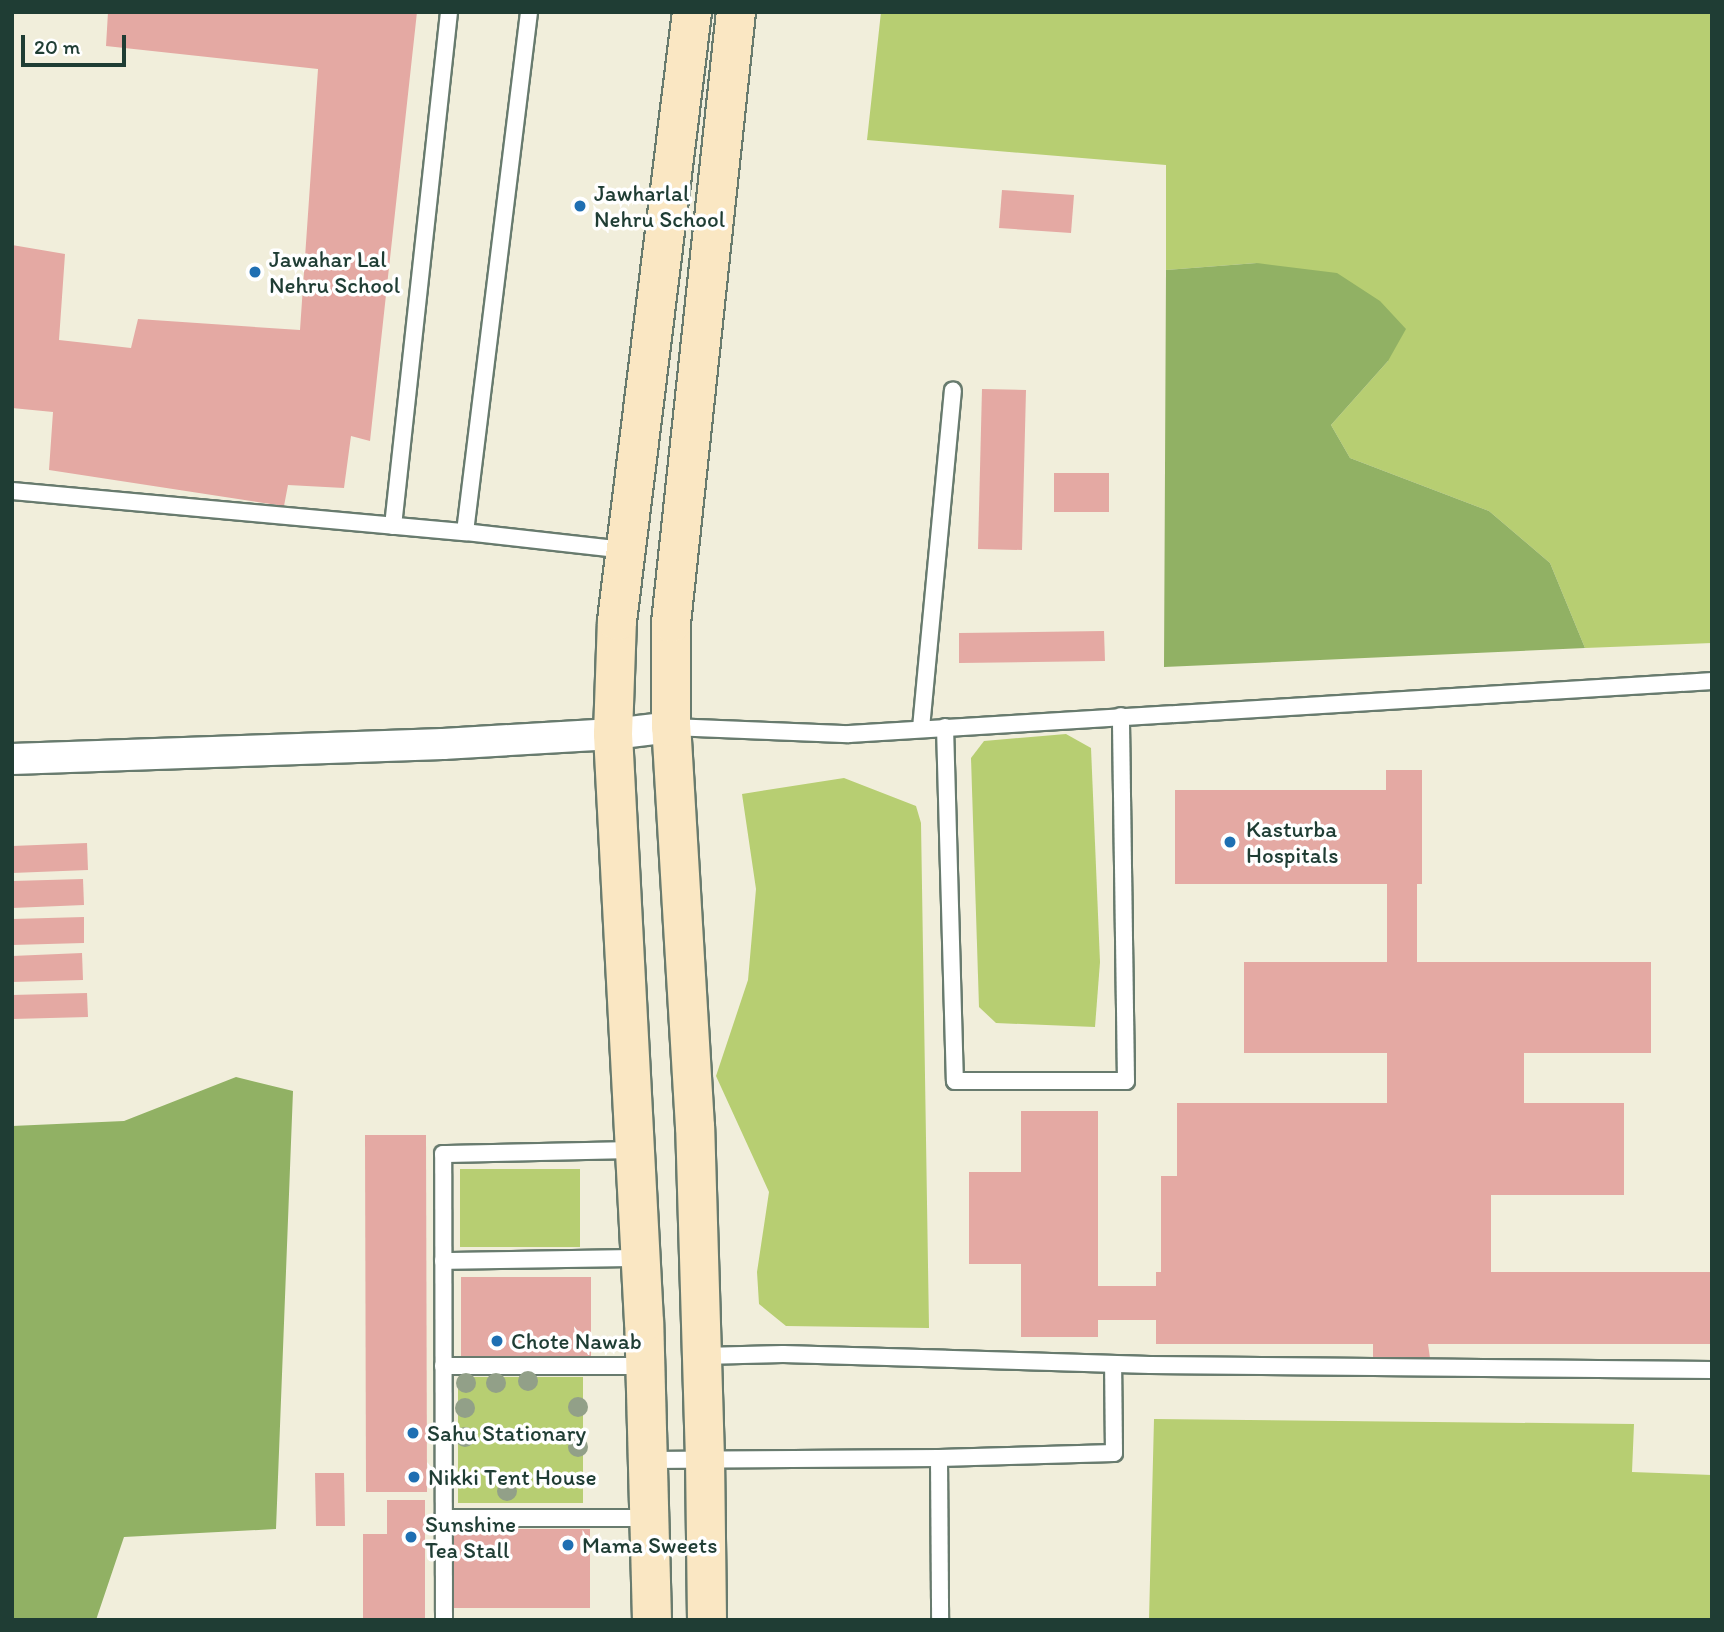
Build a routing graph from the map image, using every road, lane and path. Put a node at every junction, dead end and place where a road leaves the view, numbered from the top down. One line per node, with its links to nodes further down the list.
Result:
1 (449, 12): 7 (lane)
2 (529, 12): 8 (lane)
3 (692, 12): 9 (main road)
4 (736, 12): 12 (main road)
5 (953, 391): 14 (lane)
6 (12, 491): 7 (lane)
7 (393, 526): 8 (lane)
8 (465, 532): 9 (lane)
9 (625, 551): 15 (main road)
10 (1712, 681): 11 (lane)
11 (1121, 716): 13 (lane); 13 (lane)
12 (671, 727): 14 (lane); 15 (street); 21 (main road)
13 (945, 727): 14 (lane)
14 (921, 728)
15 (613, 734): 16 (street); 17 (main road)
16 (12, 760)
17 (636, 1150): 18 (main road); 19 (lane)
18 (640, 1258): 19 (lane); 20 (main road)
19 (443, 1261): 23 (lane)
20 (643, 1322): 21 (main road); 24 (main road)
21 (701, 1338): 22 (lane); 27 (main road)
22 (1113, 1364): 25 (lane); 26 (lane)
23 (443, 1366): 24 (lane); 29 (lane)
24 (645, 1366): 28 (main road)
25 (1712, 1370)
26 (939, 1458): 27 (lane); 34 (lane)
27 (705, 1459): 28 (lane); 33 (main road)
28 (647, 1460): 30 (main road)
29 (443, 1518): 30 (lane); 31 (lane)
30 (648, 1518): 32 (main road)
31 (444, 1620)
32 (652, 1620)
33 (707, 1620)
34 (940, 1620)

